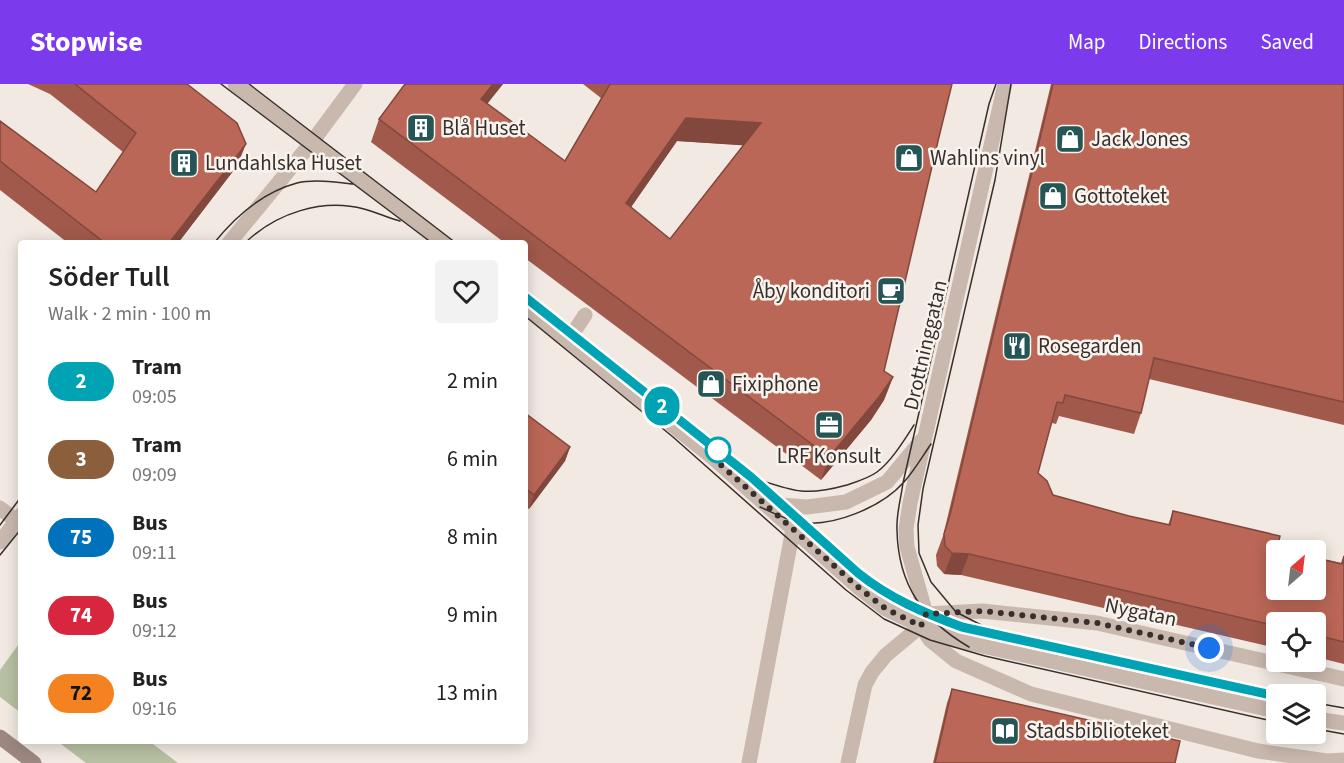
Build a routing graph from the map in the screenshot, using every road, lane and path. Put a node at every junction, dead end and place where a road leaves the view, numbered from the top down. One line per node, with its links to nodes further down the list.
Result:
1 (235, 84): 4 (street)
2 (355, 84): 4 (street)
3 (1005, 84): 10 (street, Drottninggatan)
4 (312, 142): 5 (street); 6 (street)
5 (232, 240)
6 (440, 240)
7 (528, 309): 9 (street, Nygatan)
8 (585, 315): 9 (street)
9 (568, 340): 11 (street, Nygatan)
10 (926, 433): 11 (street); 17 (street, Drottninggatan)
11 (760, 499): 15 (street, Nygatan)
12 (0, 508): 13 (street)
13 (18, 517)
14 (18, 519): 16 (street)
15 (793, 529): 17 (street, Nygatan); 25 (street)
16 (0, 542)
17 (923, 620): 18 (street, Nygatan); 19 (street, Nygatan); 23 (street); 26 (street)
18 (1344, 679)
19 (1266, 709)
20 (1326, 720): 21 (street)
21 (1344, 723)
22 (0, 736): 24 (main road)
23 (1344, 760)
24 (34, 763)
25 (749, 763)
26 (848, 763)

